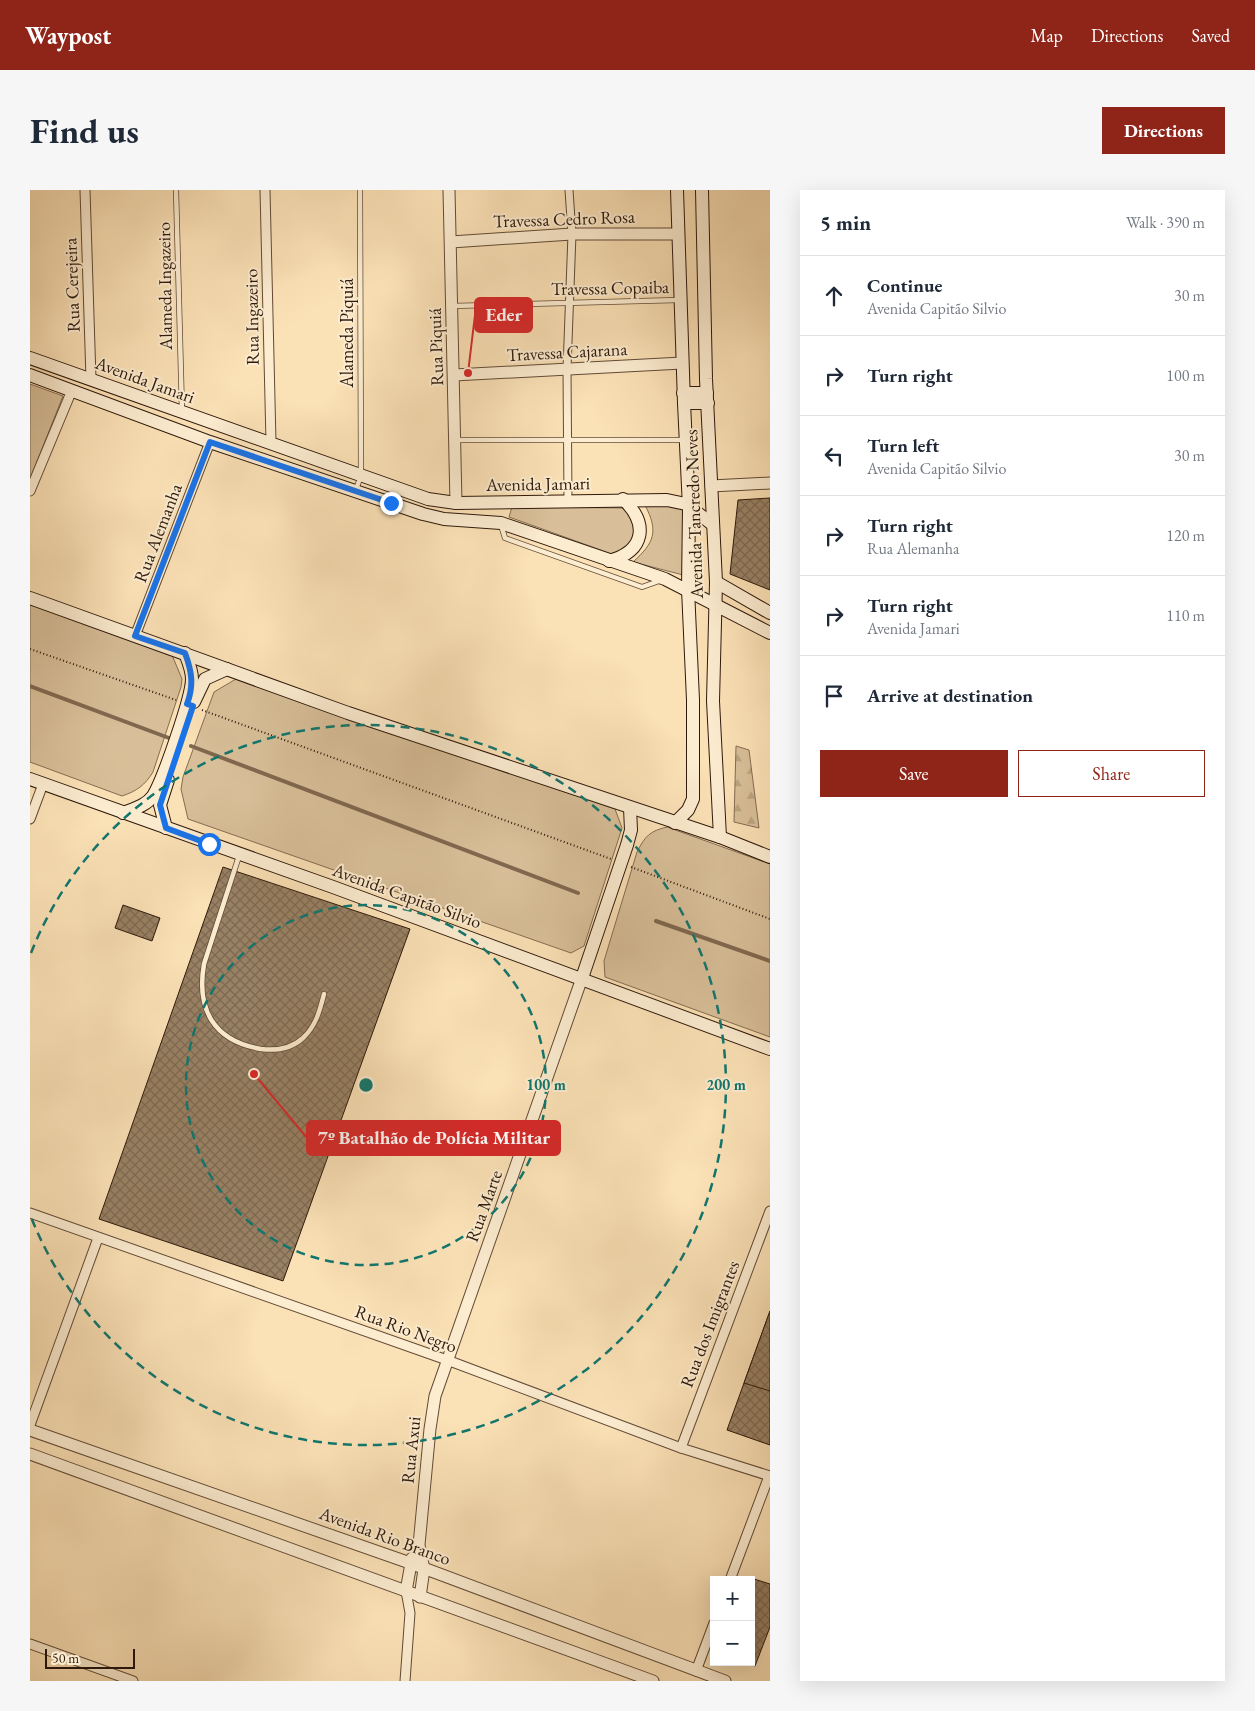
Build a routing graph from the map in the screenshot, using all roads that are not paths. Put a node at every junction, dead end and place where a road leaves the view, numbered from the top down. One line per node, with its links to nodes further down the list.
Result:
1 (85, 190): 20 (street, Rua Cerejeira)
2 (176, 190): 24 (lane, Alameda Ingazeiro)
3 (266, 190): 30 (street, Rua Ingazeiro)
4 (360, 190): 31 (lane, Alameda Piquiá)
5 (449, 190): 11 (street, Rua Piquiá)
6 (569, 190): 9 (street)
7 (677, 190): 10 (main road, Avenida Tancredo Neves)
8 (702, 190): 23 (main road, Avenida Tancredo Neves)
9 (572, 234): 10 (street, Travessa Cedro Rosa); 11 (street, Travessa Cedro Rosa); 13 (street)
10 (678, 234): 12 (main road, Avenida Tancredo Neves)
11 (450, 242): 14 (street, Rua Piquiá)
12 (680, 300): 13 (lane, Travessa Copaiba); 16 (main road, Avenida Tancredo Neves)
13 (569, 302): 14 (lane, Travessa Copaiba); 17 (street)
14 (452, 306): 19 (street, Rua Piquiá)
15 (30, 358): 20 (main road, Avenida Jamari)
16 (682, 363): 17 (street, Travessa Cajarana); 22 (main road, Avenida Tancredo Neves)
17 (567, 369): 19 (street, Travessa Cajarana); 27 (street)
18 (30, 375): 21 (main road, Avenida Jamari)
19 (454, 375): 26 (street, Rua Piquiá)
20 (91, 379): 24 (main road, Avenida Jamari)
21 (72, 390): 25 (main road, Avenida Jamari); 35 (street)
22 (683, 398): 23 (main road); 28 (main road, Avenida Tancredo Neves)
23 (708, 398): 33 (main road, Avenida Tancredo Neves)
24 (185, 413): 25 (main road); 30 (main road, Avenida Jamari)
25 (180, 431): 29 (main road, Avenida Jamari)
26 (457, 440): 27 (lane); 38 (street, Rua Piquiá)
27 (568, 440): 28 (lane); 37 (street)
28 (685, 440): 39 (main road, Avenida Tancredo Neves)
29 (210, 442): 34 (main road, Avenida Jamari); 50 (street, Rua Alemanha)
30 (271, 442): 31 (main road, Avenida Jamari)
31 (361, 476): 34 (lane); 38 (main road, Avenida Jamari)
32 (770, 483): 33 (street)
33 (711, 486): 41 (main road, Avenida Tancredo Neves)
34 (355, 490): 40 (main road, Avenida Jamari)
35 (30, 491)
36 (623, 500): 37 (main road, Avenida Jamari); 39 (main road, Avenida Jamari); 42 (main road)
37 (568, 502): 38 (main road, Avenida Jamari)
38 (456, 503)
39 (690, 508): 41 (main road, Avenida Jamari); 45 (main road, Avenida Tancredo Neves)
40 (501, 523): 42 (main road, Avenida Jamari); 43 (lane)
41 (712, 524): 44 (main road, Avenida Tancredo Neves)
42 (609, 561): 43 (main road, Avenida Jamari)
43 (665, 579): 45 (main road, Avenida Jamari)
44 (716, 582): 47 (main road, Avenida Tancredo Neves); 48 (main road)
45 (688, 589): 47 (main road, Avenida Jamari); 53 (main road, Avenida Tancredo Neves)
46 (30, 598): 50 (main road)
47 (714, 605): 49 (main road, Avenida Jamari); 54 (main road, Avenida Tancredo Neves)
48 (770, 614)
49 (770, 632)
50 (135, 636): 51 (main road)
51 (185, 653): 52 (main road); 55 (main road)
52 (227, 669): 55 (main road); 58 (main road)
53 (693, 700): 54 (main road); 61 (main road, Avenida Tancredo Neves)
54 (713, 701): 63 (main road, Avenida Tancredo Neves)
55 (190, 705): 59 (main road); 62 (main road)
56 (30, 779): 57 (main road, Avenida Capitão Silvio)
57 (43, 784): 59 (main road, Avenida Capitão Silvio); 60 (street)
58 (630, 808): 61 (main road); 66 (main road)
59 (123, 812): 62 (main road, Avenida Capitão Silvio)
60 (30, 819)
61 (675, 823): 63 (main road)
62 (166, 828): 64 (main road, Avenida Capitão Silvio)
63 (720, 837): 65 (main road)
64 (239, 854): 66 (main road, Avenida Capitão Silvio); 67 (lane)
65 (770, 857)
66 (582, 978): 68 (main road, Avenida Capitão Silvio); 72 (street, Rua Marte)
67 (324, 994)
68 (770, 1049)
69 (770, 1211): 75 (street, Rua dos Imigrantes)
70 (30, 1213): 71 (street, Rua Rio Negro)
71 (98, 1238): 72 (street, Rua Rio Negro); 73 (street)
72 (447, 1360): 75 (street, Rua Rio Negro); 78 (street, Rua Axui)
73 (30, 1425)
74 (30, 1430): 79 (street, Avenida Rio Branco)
75 (681, 1448): 77 (street, Rua Rio Negro)
76 (30, 1454): 82 (street)
77 (770, 1476): 81 (street)
78 (418, 1546): 79 (street, Rua Axui); 80 (street, Rua Axui)
79 (410, 1563): 80 (street, Avenida Rio Branco); 82 (street, Rua Axui)
80 (424, 1569): 83 (street, Rua Axui); 87 (street, Avenida Rio Branco)
81 (732, 1576)
82 (406, 1591): 83 (street); 84 (street, Rua Axui)
83 (420, 1597): 84 (street, Rua Axui); 90 (street)
84 (410, 1613): 89 (street, Rua Axui)
85 (710, 1633): 87 (street)
86 (30, 1644): 88 (street)
87 (696, 1670): 91 (street, Avenida Rio Branco)
88 (133, 1681)
89 (406, 1681)
90 (653, 1681)
91 (725, 1681)

